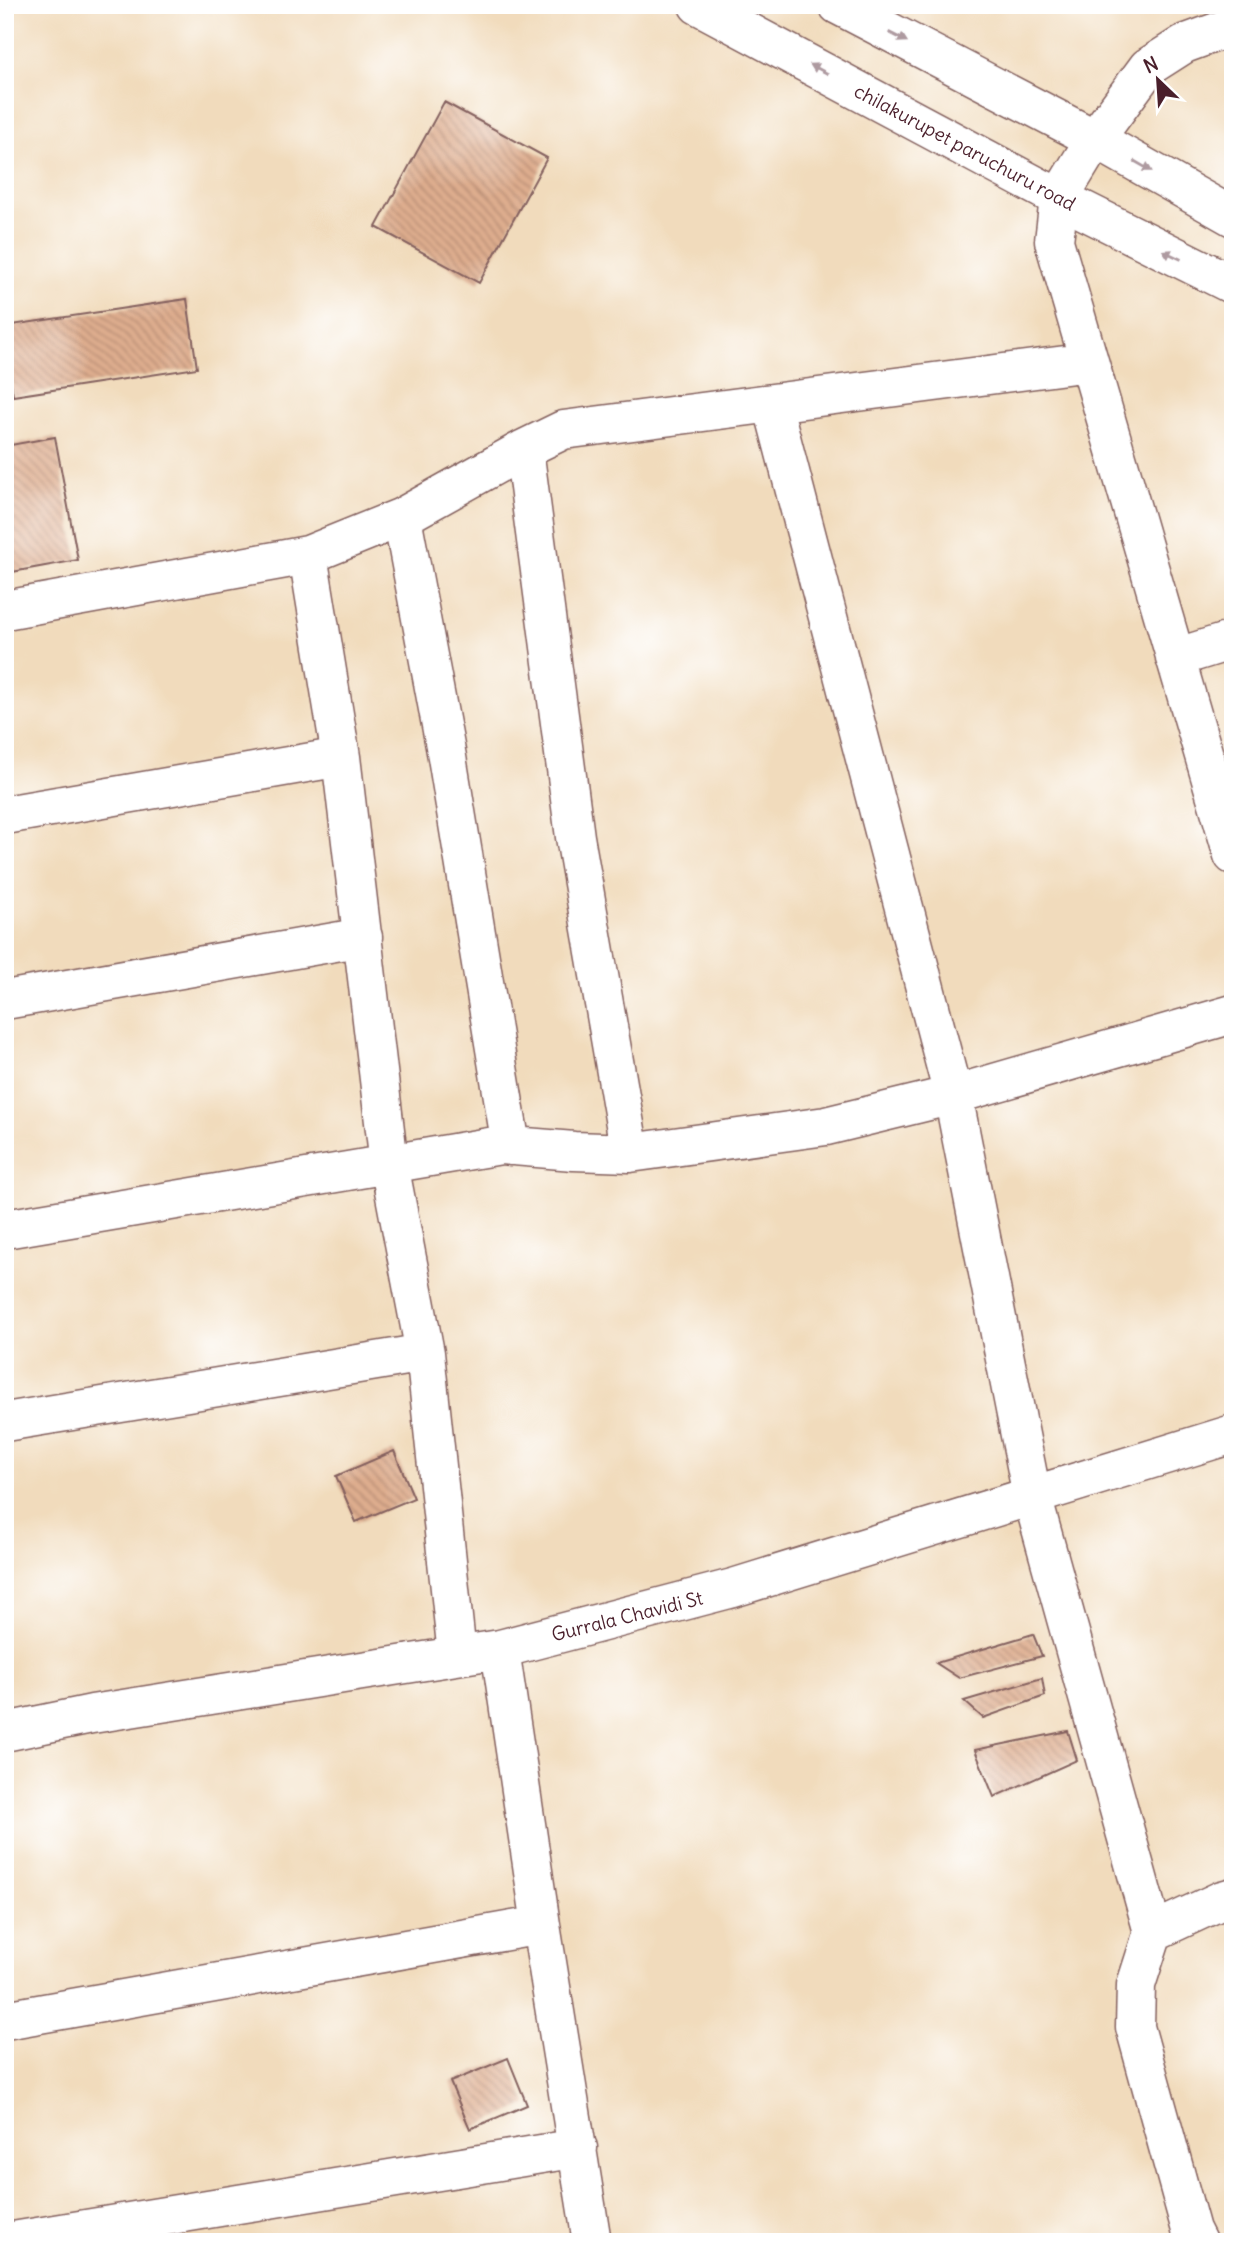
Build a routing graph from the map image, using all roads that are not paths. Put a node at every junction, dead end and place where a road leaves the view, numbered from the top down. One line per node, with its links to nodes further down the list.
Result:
1 (698, 5): 5 (street, chilakurupet paruchuru road, one-way to 1)
2 (838, 5): 4 (street, one-way to 4)
3 (1233, 26): 4 (street)
4 (1095, 139): 5 (street); 6 (street, one-way to 6)
5 (1059, 198): 7 (street, chilakurupet paruchuru road, one-way to 5); 8 (street)
6 (1233, 217)
7 (1233, 285)
8 (1089, 362): 9 (street); 15 (street)
9 (772, 403): 10 (street); 22 (street)
10 (524, 449): 11 (street); 24 (street)
11 (402, 517): 12 (street); 23 (street)
12 (308, 555): 13 (street); 16 (street)
13 (5, 610)
14 (1233, 640): 15 (street)
15 (1175, 658): 18 (street)
16 (341, 757): 17 (street); 19 (street)
17 (5, 815)
18 (1233, 855)
19 (363, 937): 20 (street); 25 (street)
20 (5, 1000)
21 (1233, 1014): 22 (street)
22 (953, 1095): 24 (street); 30 (street)
23 (512, 1146): 24 (street); 25 (street)
24 (630, 1153)
25 (389, 1164): 26 (street); 27 (street)
26 (5, 1229)
27 (425, 1353): 28 (street); 32 (street)
28 (5, 1422)
29 (1233, 1434): 30 (street, Gurrala Chavidi St)
30 (1032, 1496): 31 (street, Gurrala Chavidi St); 36 (street)
31 (500, 1648): 32 (street, Gurrala Chavidi St); 35 (street)
32 (457, 1655): 33 (street, Gurrala Chavidi St)
33 (5, 1732)
34 (1233, 1897): 36 (street)
35 (541, 1925): 37 (street); 38 (street)
36 (1153, 1933): 41 (street)
37 (5, 2020)
38 (578, 2148): 39 (street); 40 (street)
39 (7, 2242)
40 (592, 2242)
41 (1196, 2242)

